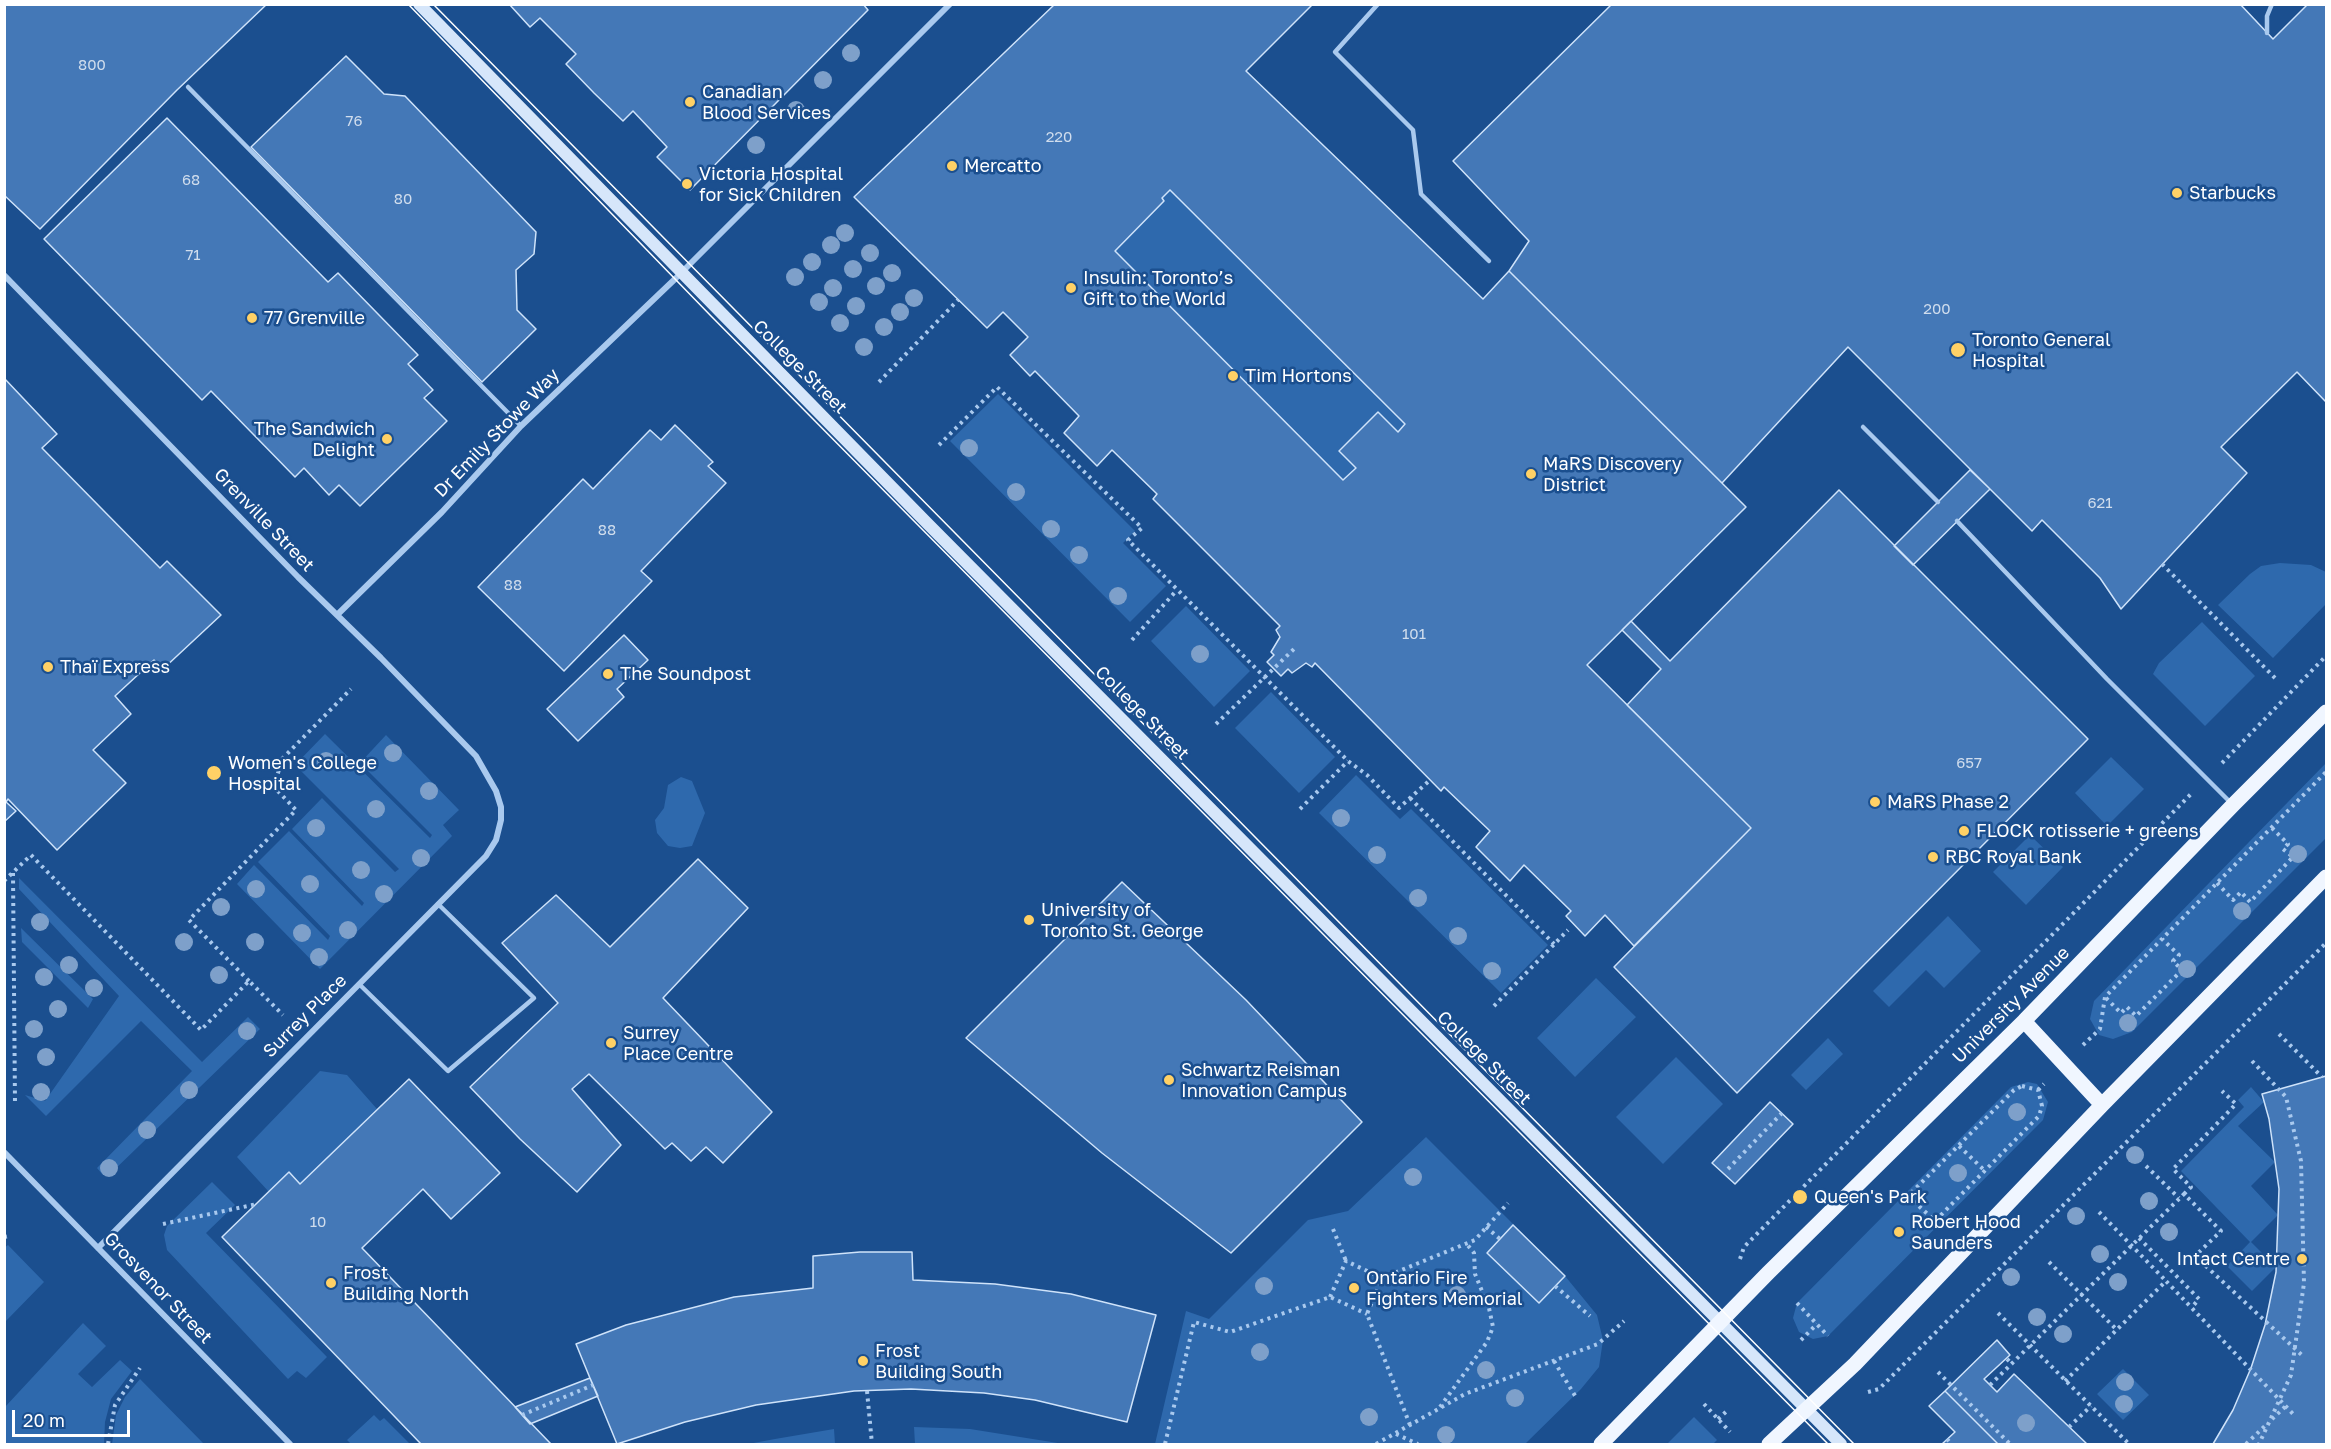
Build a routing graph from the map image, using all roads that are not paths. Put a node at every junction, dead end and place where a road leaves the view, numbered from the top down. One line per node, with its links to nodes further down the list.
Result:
1 (950, 4): 8 (street, Dr Emily Stowe Way)
2 (1378, 4): 7 (lane)
3 (2272, 4): 5 (lane)
4 (425, 6): 8 (main road, College Street)
5 (2267, 33)
6 (188, 87): 10 (lane)
7 (1489, 261)
8 (681, 272): 10 (street, Dr Emily Stowe Way); 25 (main road, College Street)
9 (4, 275): 14 (street, Grenville Street)
10 (521, 426): 14 (street, Dr Emily Stowe Way)
11 (1863, 427): 12 (lane)
12 (1938, 502)
13 (1957, 521): 17 (lane)
14 (337, 615): 16 (street, Grenville Street)
15 (2326, 712): 17 (main road, University Avenue)
16 (496, 791): 19 (street, Surrey Place)
17 (2233, 805): 21 (main road, University Avenue)
18 (2326, 877): 22 (main road)
19 (438, 904): 20 (street, Surrey Place); 20 (lane)
20 (359, 984): 24 (street, Surrey Place)
21 (2024, 1021): 22 (main road); 25 (main road, University Avenue)
22 (2102, 1104): 26 (main road)
23 (4, 1152): 24 (street, Grosvenor Street)
24 (98, 1248): 27 (street, Grosvenor Street)
25 (1720, 1322): 26 (main road, College Street); 28 (main road)
26 (1807, 1410): 29 (main road); 30 (main road, College Street)
27 (290, 1444)
28 (1601, 1444)
29 (1769, 1444)
30 (1841, 1444)

